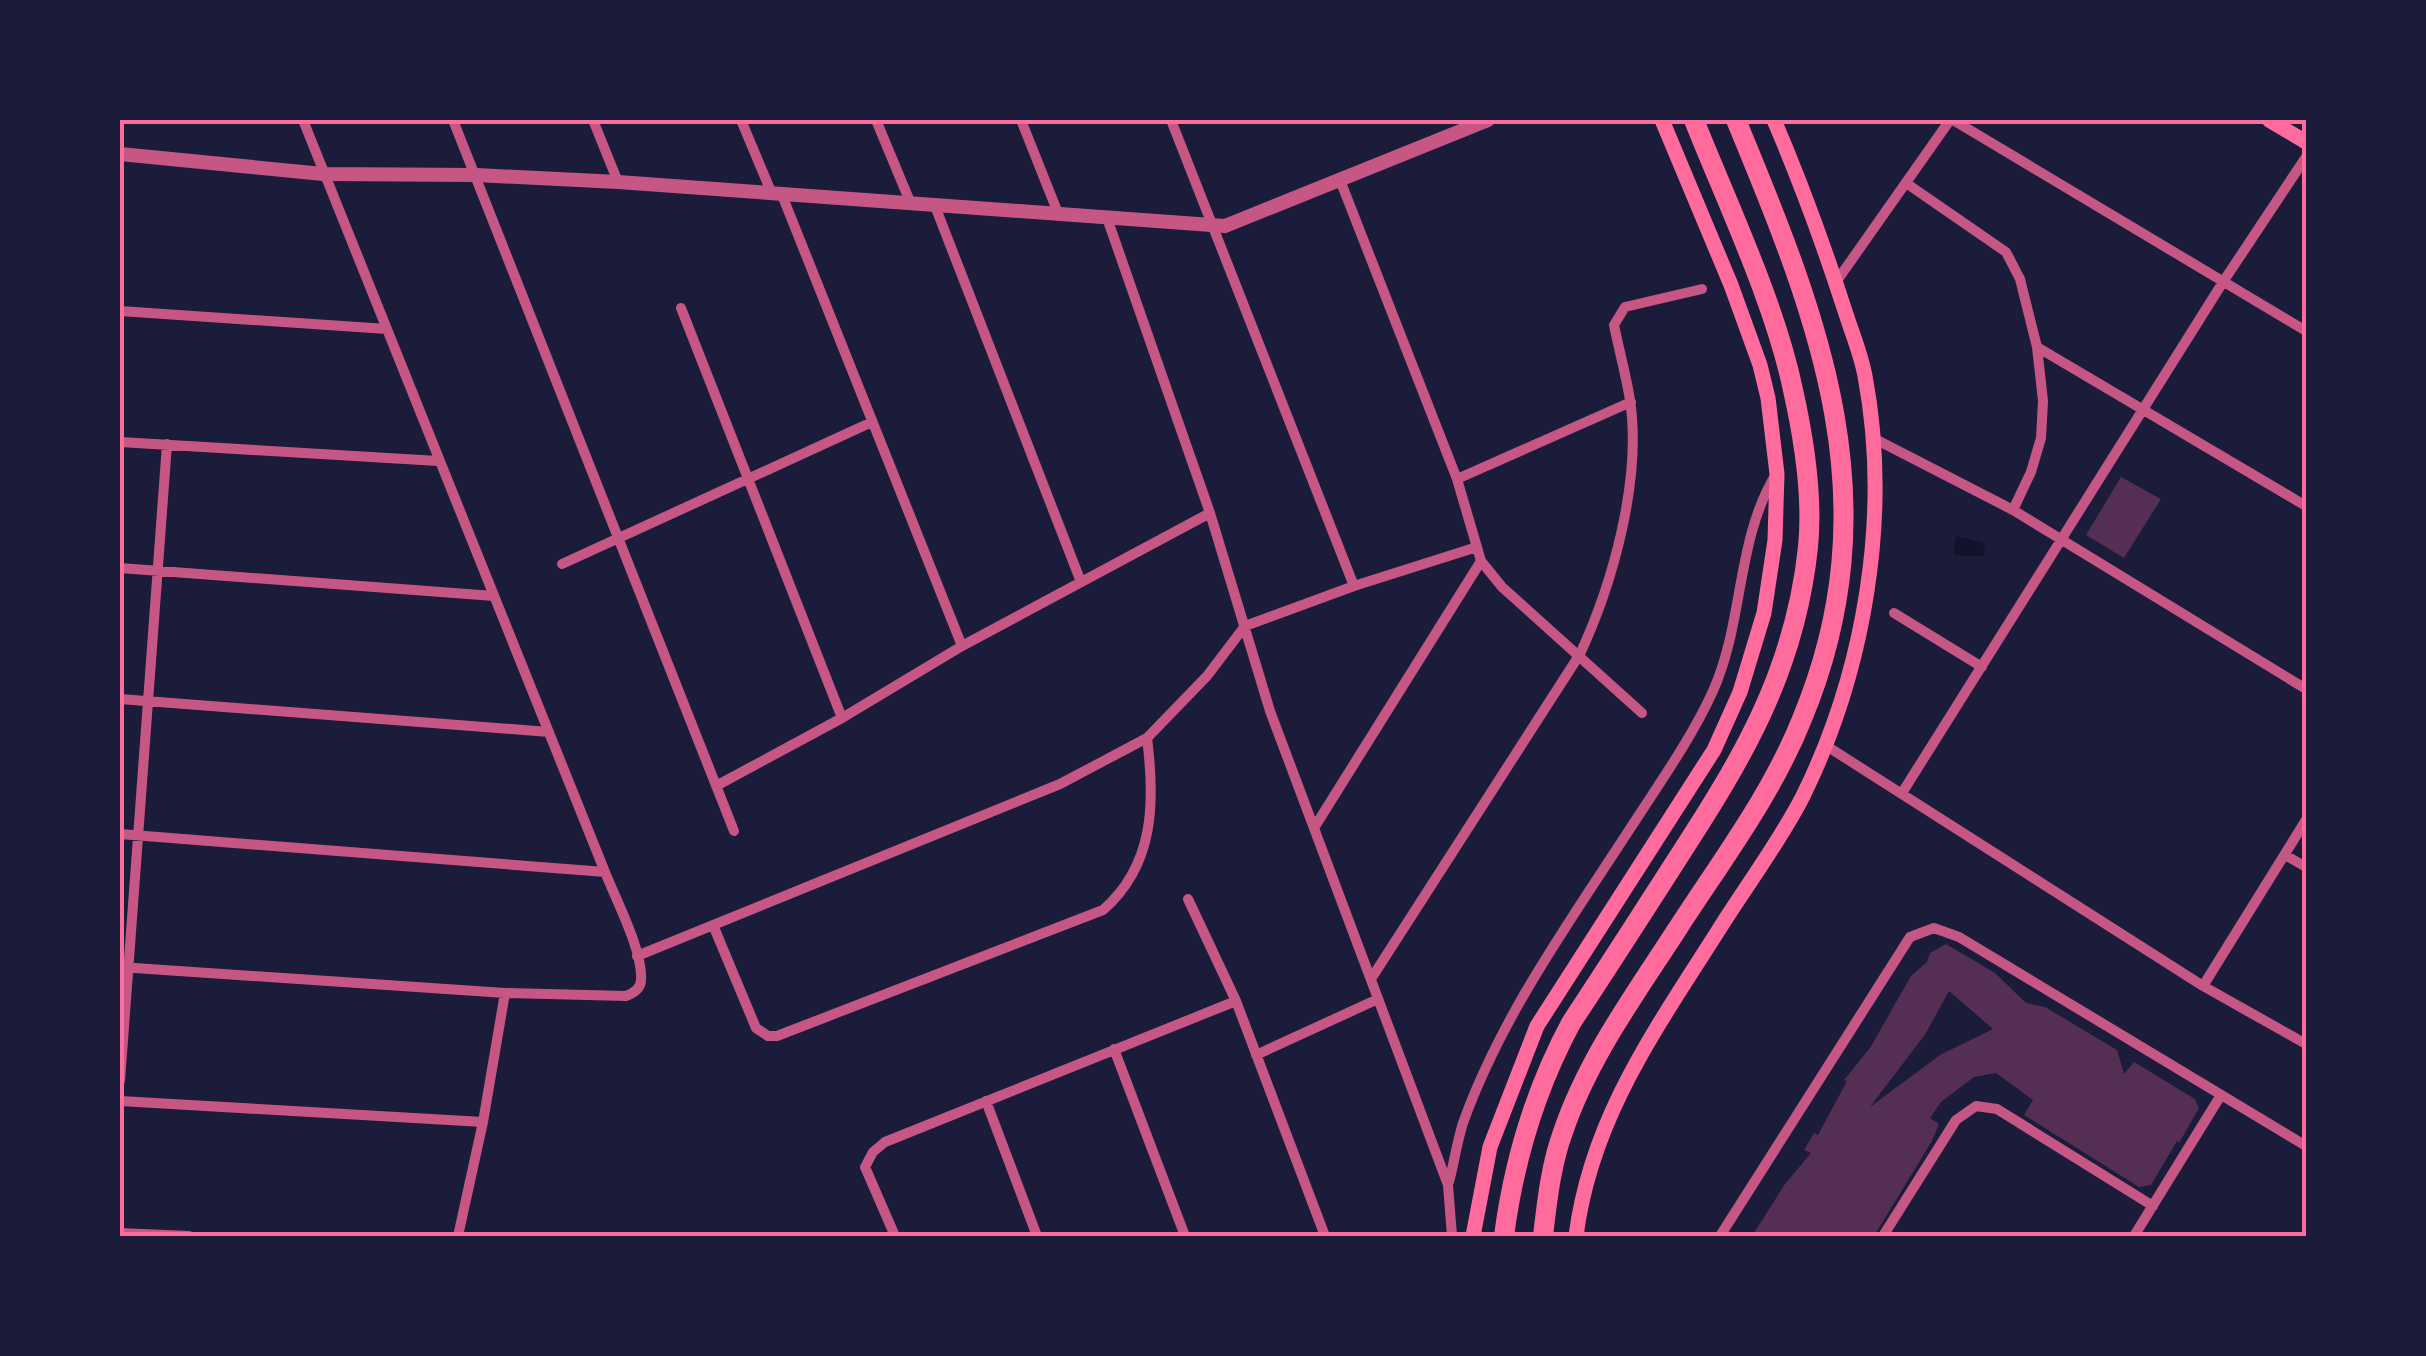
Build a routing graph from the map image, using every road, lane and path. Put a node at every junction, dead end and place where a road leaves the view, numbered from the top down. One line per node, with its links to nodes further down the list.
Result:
1 (303, 120): 19 (street)
2 (453, 120): 20 (street)
3 (593, 120): 22 (street)
4 (740, 120): 24 (street)
5 (876, 120): 25 (street)
6 (1020, 120): 27 (street)
7 (1170, 120): 29 (street)
8 (1488, 120): 15 (street)
9 (1662, 120): 45 (main road)
10 (1694, 120): 115 (highway)
11 (1736, 120): 116 (highway)
12 (1774, 120): 30 (main road)
13 (1952, 120): 23 (street); 31 (street)
14 (2269, 120): 16 (main road)
15 (1453, 126): 21 (street)
16 (2306, 142)
17 (120, 154): 19 (street)
18 (2306, 157): 31 (street)
19 (322, 174): 20 (street); 35 (street)
20 (476, 175): 22 (street); 51 (street)
21 (1340, 180): 29 (street); 46 (street)
22 (618, 182): 24 (street)
23 (1906, 183): 30 (street); 37 (street)
24 (777, 194): 25 (street); 40 (street)
25 (911, 204): 26 (street)
26 (935, 206): 27 (street); 58 (street)
27 (1058, 213): 28 (street)
28 (1107, 218): 29 (street); 50 (street)
29 (1213, 226): 59 (street)
30 (1836, 282): 41 (main road)
31 (2223, 282): 36 (street); 39 (street)
32 (1702, 289): 38 (street)
33 (681, 308): 47 (street)
34 (120, 311): 35 (street)
35 (387, 329): 44 (street)
36 (2306, 331)
37 (2037, 347): 39 (street); 49 (street)
38 (1630, 402): 46 (street); 64 (street)
39 (2142, 410): 48 (street); 52 (street)
40 (872, 422): 47 (street); 63 (street)
41 (1874, 439): 49 (street); 75 (main road)
42 (120, 442): 43 (street)
43 (167, 444): 44 (street); 57 (street)
44 (438, 461): 60 (street)
45 (1776, 474): 65 (street); 66 (main road)
46 (1457, 479): 53 (street)
47 (750, 480): 51 (street); 72 (street)
48 (2306, 506)
49 (2014, 510): 52 (street)
50 (1210, 513): 58 (street); 62 (street)
51 (618, 538): 55 (street); 76 (street)
52 (2062, 541): 67 (street); 68 (street)
53 (1477, 546): 54 (street); 59 (street)
54 (1481, 561): 64 (street); 79 (street)
55 (562, 564)
56 (120, 568): 57 (street)
57 (156, 570): 60 (street); 70 (street)
58 (1082, 582): 63 (street)
59 (1354, 586): 62 (street)
60 (494, 596): 73 (street)
61 (1894, 613): 67 (street)
62 (1245, 626): 74 (street); 79 (street)
63 (962, 646): 72 (street)
64 (1580, 654): 71 (street); 90 (street)
65 (1726, 656): 66 (street); 104 (street)
66 (1749, 664): 114 (main road)
67 (1982, 667): 77 (street)
68 (2306, 689)
69 (120, 699): 70 (street)
70 (146, 700): 73 (street); 82 (street)
71 (1642, 712)
72 (842, 718): 76 (street)
73 (549, 732): 85 (street)
74 (1147, 738): 87 (street); 87 (street)
75 (1825, 745): 77 (street); 117 (main road)
76 (716, 786): 80 (street)
77 (1902, 793): 91 (street)
78 (2306, 820): 83 (street)
79 (1314, 828): 90 (street)
80 (734, 832)
81 (120, 834): 82 (street)
82 (138, 834): 85 (street); 89 (street)
83 (2285, 854): 84 (street); 91 (street)
84 (2306, 867)
85 (606, 872): 88 (street)
86 (1188, 899): 94 (street)
87 (713, 925): 88 (street)
88 (637, 956): 92 (street)
89 (123, 967): 92 (street); 98 (street)
90 (1371, 979): 93 (street)
91 (2203, 986): 95 (street)
92 (505, 993): 102 (street)
93 (1378, 1000): 97 (street); 104 (street)
94 (1236, 1001): 96 (street); 97 (street)
95 (2306, 1044)
96 (1114, 1049): 101 (street); 111 (street)
97 (1256, 1056): 112 (street)
98 (120, 1081)
99 (2222, 1095): 103 (street); 105 (street); 118 (street)
100 (120, 1101): 102 (street)
101 (986, 1101): 109 (street); 110 (street)
102 (483, 1122): 108 (street)
103 (2306, 1146)
104 (1448, 1185): 113 (street)
105 (2153, 1206): 119 (street); 120 (street)
106 (120, 1232): 107 (street)
107 (188, 1236)
108 (458, 1236)
109 (896, 1236)
110 (1037, 1236)
111 (1185, 1236)
112 (1325, 1236)
113 (1452, 1236)
114 (1473, 1236)
115 (1504, 1236)
116 (1543, 1236)
117 (1576, 1236)
118 (1720, 1236)
119 (1883, 1236)
120 (2134, 1236)

